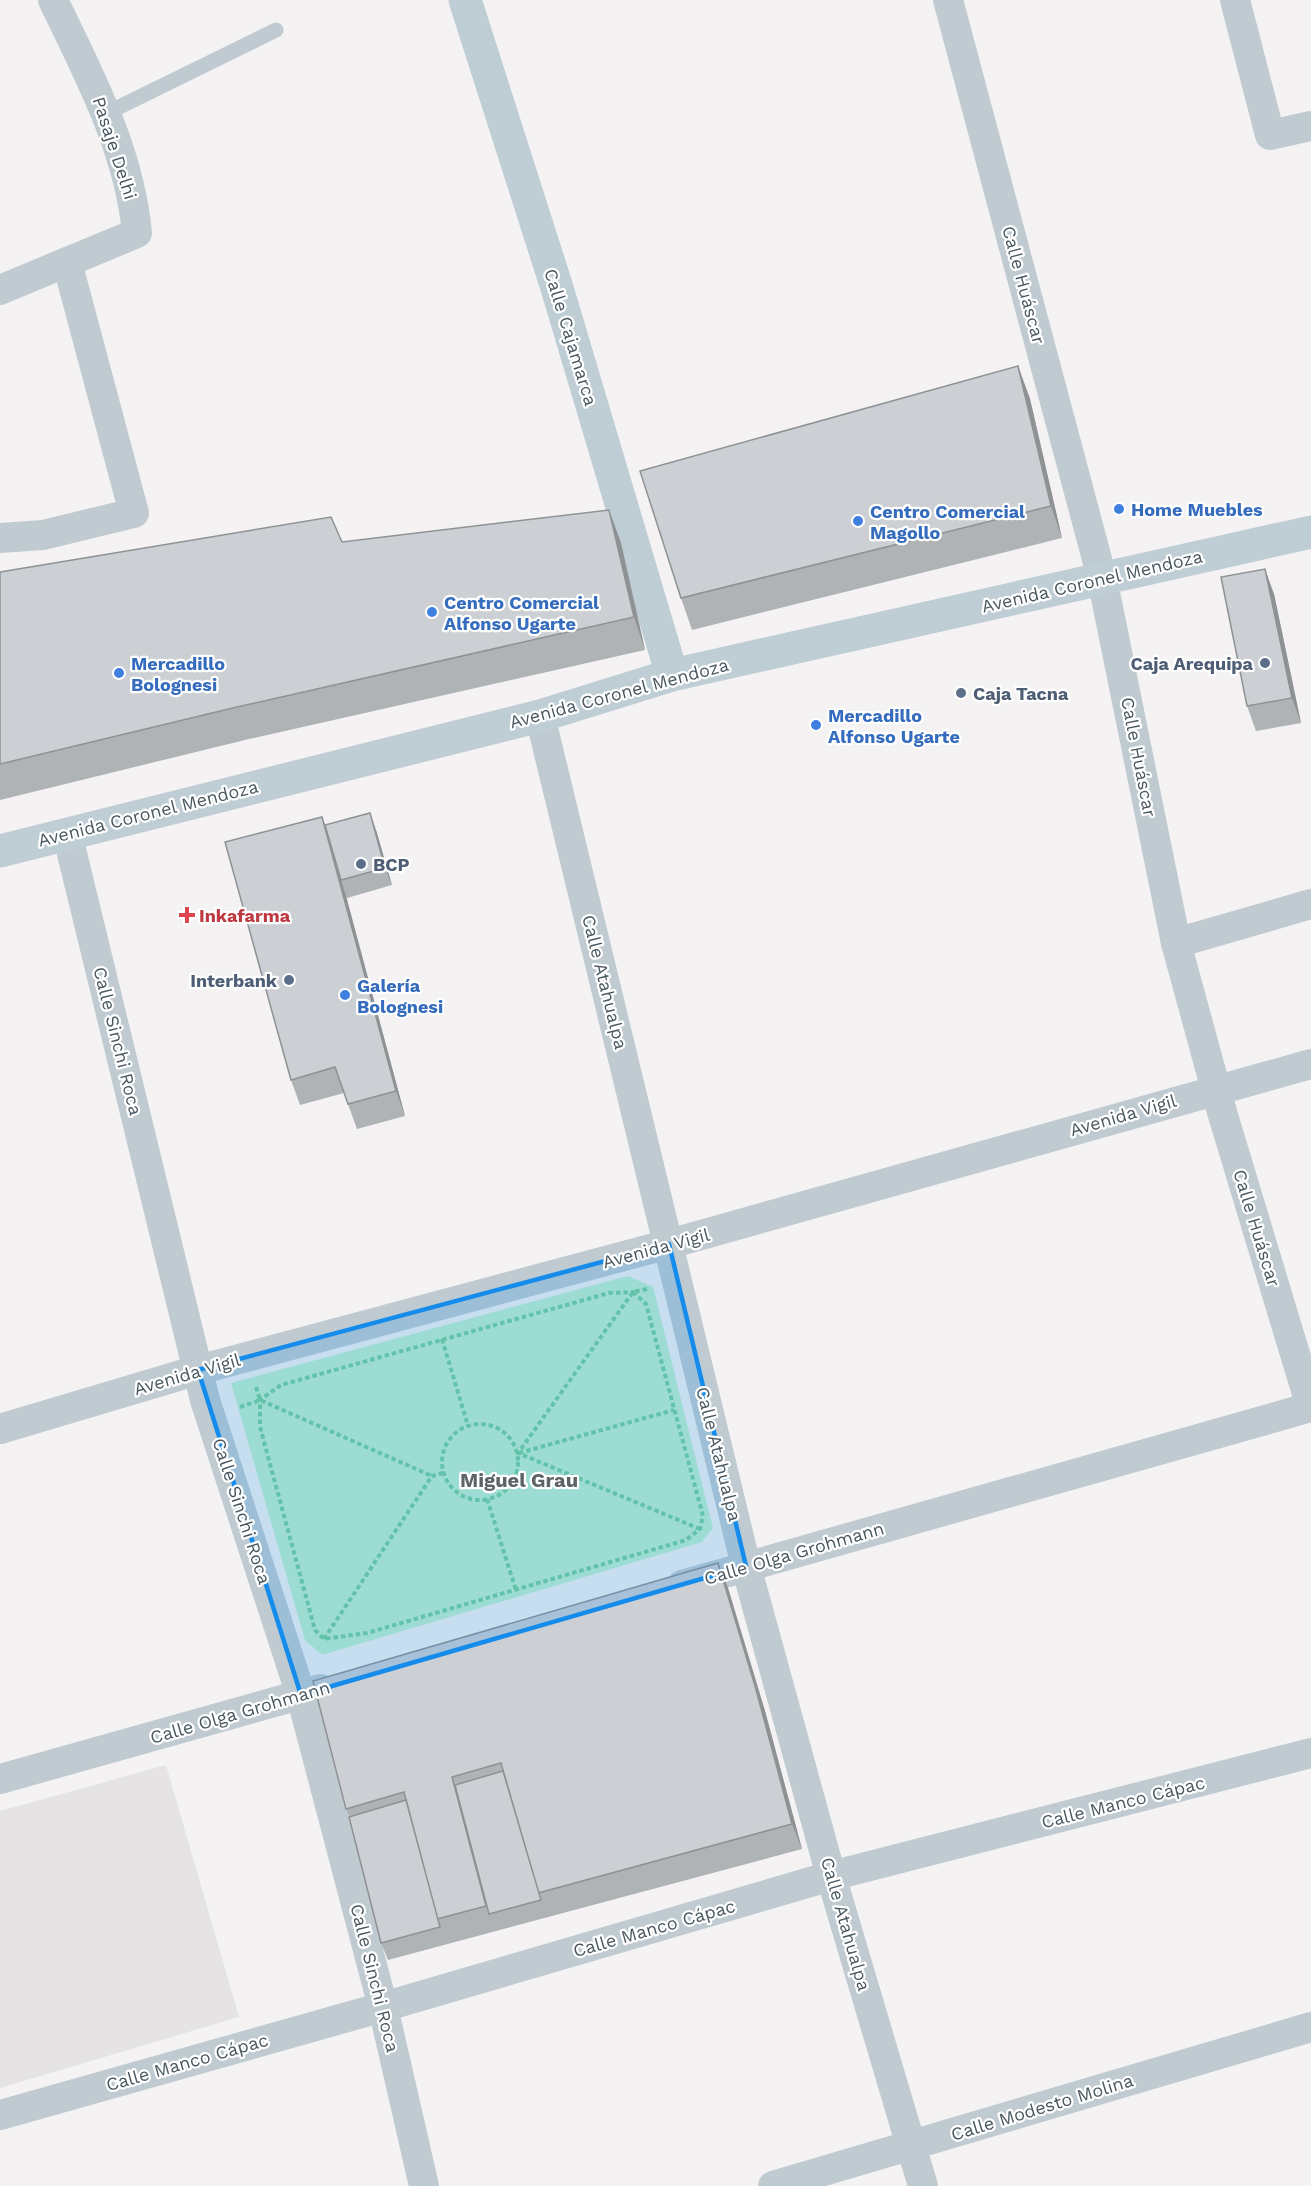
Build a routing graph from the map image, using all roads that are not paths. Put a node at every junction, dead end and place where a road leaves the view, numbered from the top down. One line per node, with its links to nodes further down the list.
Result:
1 (53, 0): 6 (street, Pasaje Delhi)
2 (465, 0): 13 (street, Calle Cajamarca)
3 (948, 0): 12 (street, Calle Huáscar)
4 (1235, 0): 7 (street)
5 (276, 30): 6 (lane)
6 (107, 113): 8 (street, Pasaje Delhi)
7 (1311, 126)
8 (67, 262): 9 (street); 11 (street)
9 (0, 290)
10 (1311, 532): 12 (street, Avenida Coronel Mendoza)
11 (0, 538)
12 (1102, 579): 13 (street, Avenida Coronel Mendoza); 18 (street, Calle Huáscar)
13 (672, 675): 14 (street, Avenida Coronel Mendoza)
14 (540, 716): 15 (street, Avenida Coronel Mendoza); 21 (street, Calle Atahualpa)
15 (67, 833): 16 (street, Avenida Coronel Mendoza); 22 (street, Calle Sinchi Roca)
16 (0, 850)
17 (1311, 904): 18 (street)
18 (1176, 943): 20 (street, Calle Huáscar)
19 (1311, 1064): 20 (street, Avenida Vigil)
20 (1216, 1089): 21 (street, Avenida Vigil); 23 (street, Calle Huáscar)
21 (669, 1245): 22 (street, Avenida Vigil); 25 (street, Calle Atahualpa)
22 (198, 1370): 24 (street, Avenida Vigil); 28 (street, Calle Sinchi Roca)
23 (1311, 1407): 25 (street, Calle Olga Grohmann)
24 (0, 1429)
25 (746, 1566): 26 (street, Calle Olga Grohmann); 31 (street, Calle Atahualpa)
26 (655, 1593)
27 (347, 1681): 28 (street, Calle Olga Grohmann)
28 (301, 1695): 30 (street, Calle Olga Grohmann); 32 (street, Calle Sinchi Roca)
29 (1311, 1753): 31 (street, Calle Manco Cápac)
30 (0, 1779)
31 (831, 1876): 32 (street, Calle Manco Cápac); 35 (street, Calle Atahualpa)
32 (383, 2007): 34 (street, Calle Manco Cápac); 36 (street, Calle Sinchi Roca)
33 (1311, 2026): 35 (street, Calle Modesto Molina)
34 (0, 2115)
35 (911, 2146): 37 (street, Calle Modesto Molina); 38 (street, Calle Atahualpa)
36 (424, 2186)
37 (773, 2186)
38 (923, 2186)

